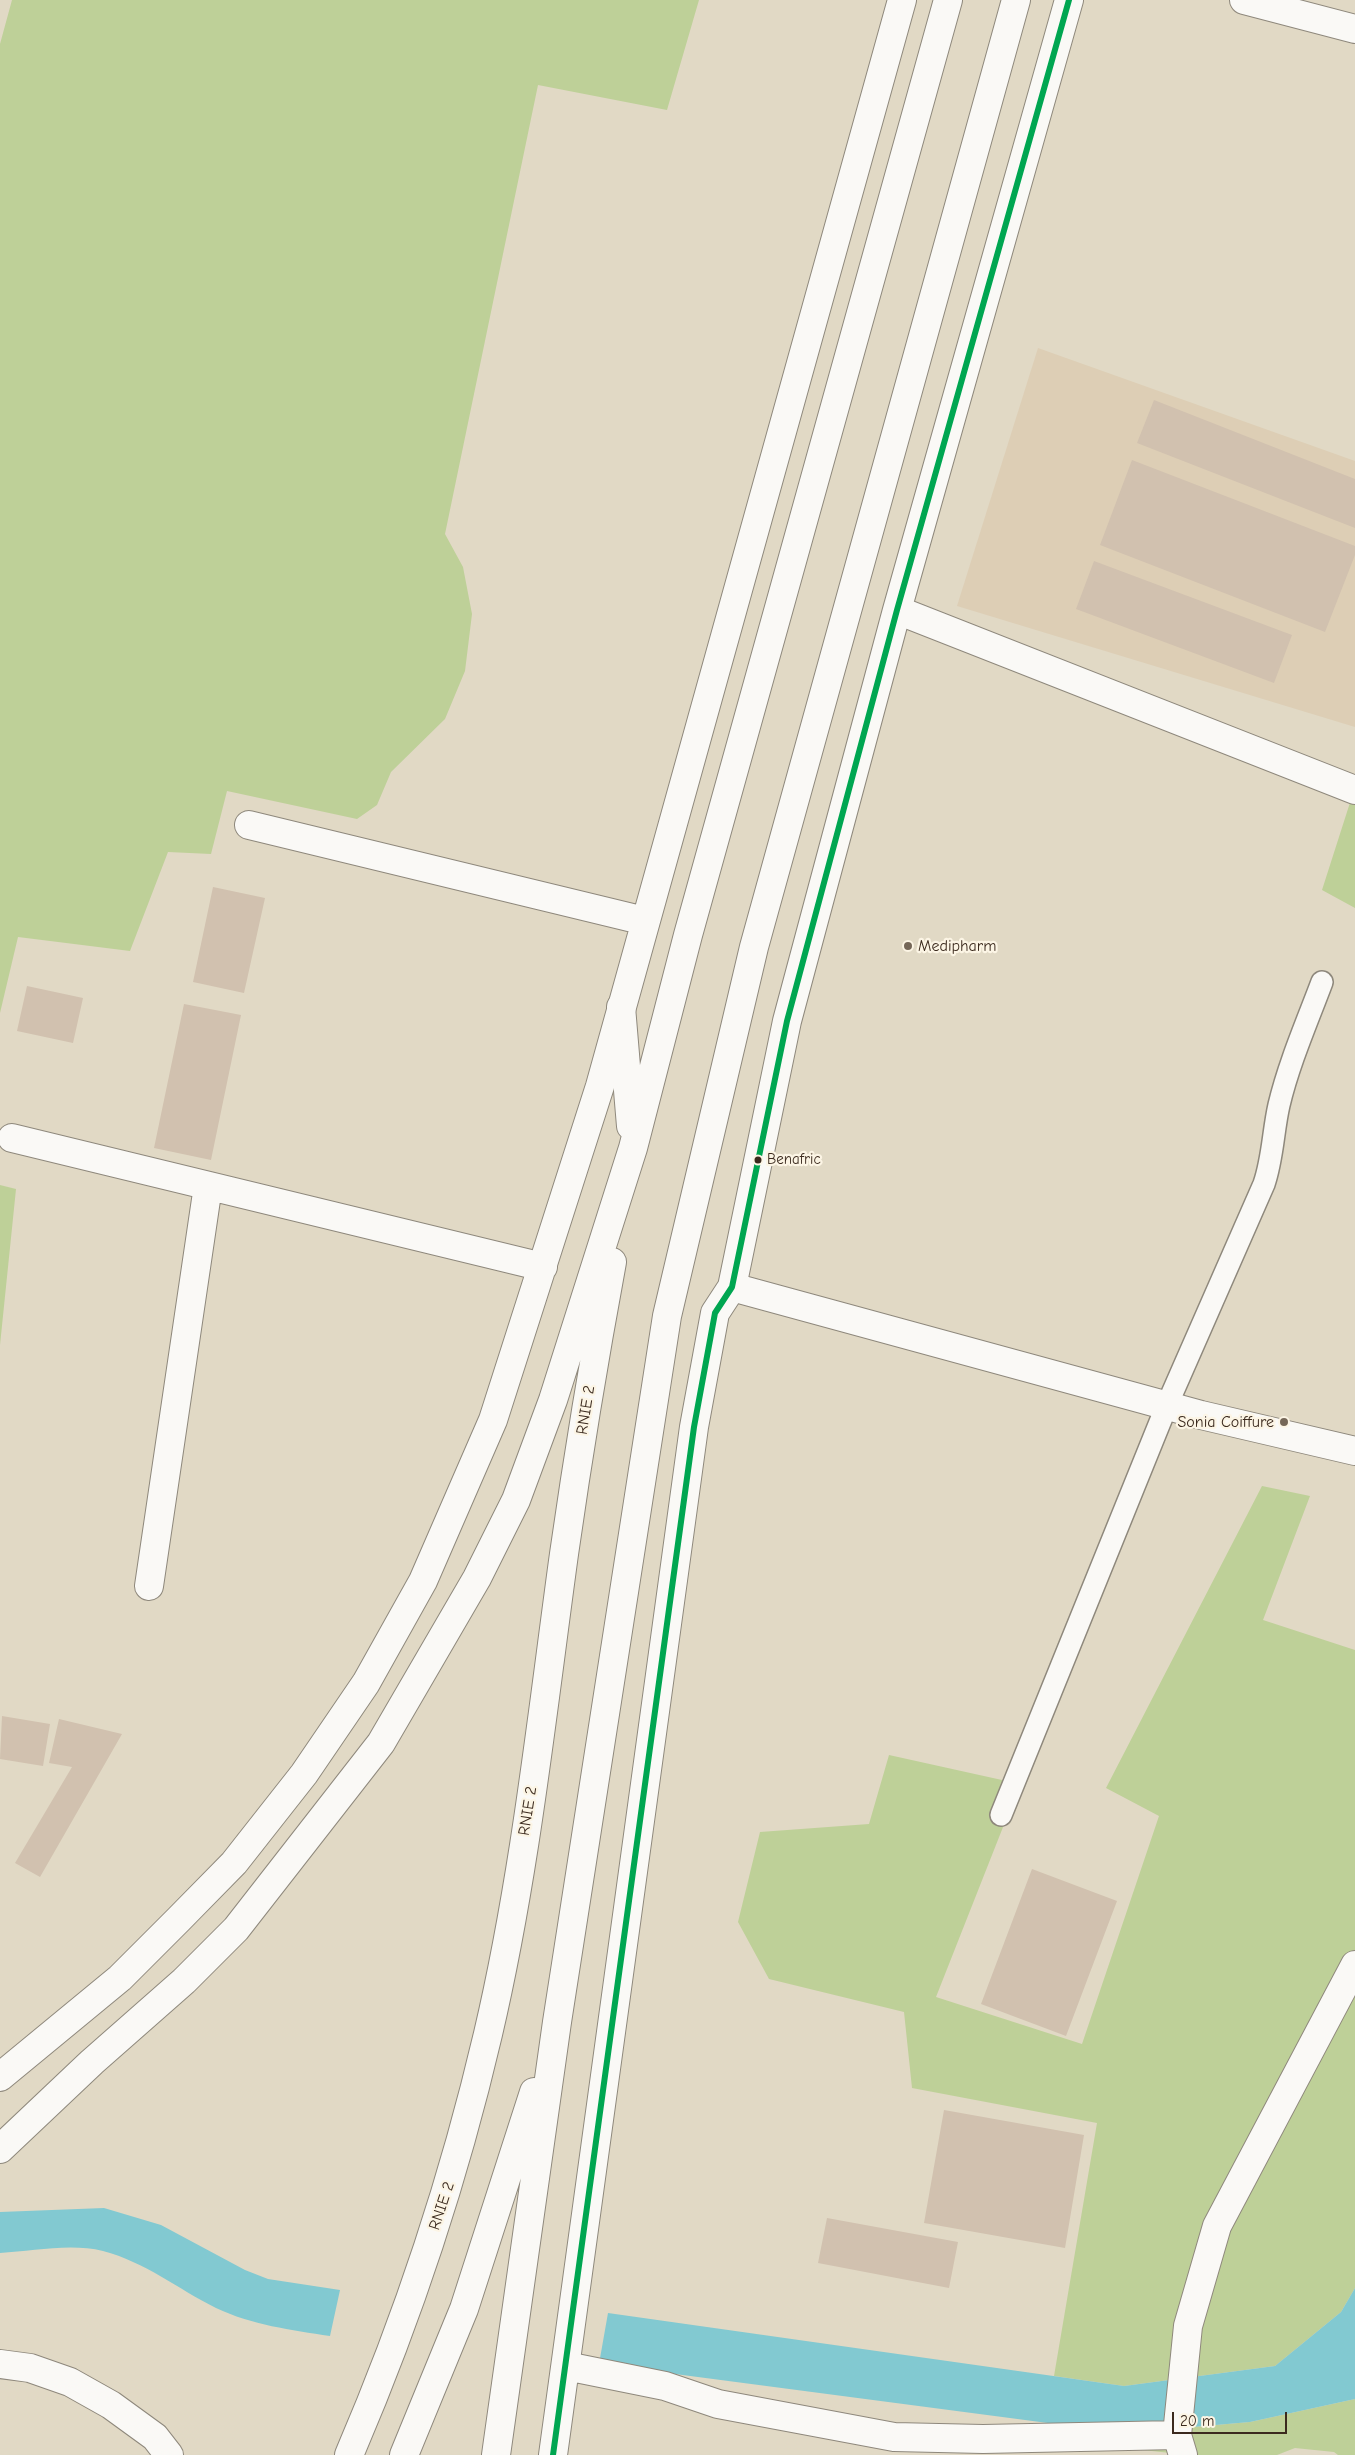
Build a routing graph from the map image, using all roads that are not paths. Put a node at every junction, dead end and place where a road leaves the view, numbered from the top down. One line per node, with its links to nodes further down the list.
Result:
1 (902, 0): 10 (main road)
2 (948, 0): 14 (main road)
3 (1016, 0): 23 (main road)
4 (1069, 0): 7 (main road)
5 (1244, 0): 6 (main road)
6 (1355, 29)
7 (897, 610): 8 (main road); 17 (main road)
8 (1355, 790)
9 (249, 825): 10 (main road)
10 (645, 921): 12 (main road)
11 (1322, 982): 18 (lane)
12 (621, 1007): 14 (main road); 16 (main road)
13 (12, 1138): 15 (main road)
14 (632, 1148): 25 (main road); 31 (main road, RNIE 2 / RNIE 2)
15 (208, 1186): 16 (main road); 20 (main road)
16 (543, 1267): 24 (main road)
17 (732, 1287): 18 (main road); 27 (main road)
18 (1167, 1405): 19 (main road); 21 (lane)
19 (1355, 1451)
20 (148, 1586)
21 (1001, 1815)
22 (1355, 1965): 28 (main road)
23 (557, 2022): 32 (main road); 33 (main road)
24 (0, 2077)
25 (0, 2149)
26 (0, 2364): 30 (main road)
27 (566, 2366): 29 (main road); 34 (main road)
28 (1180, 2445): 29 (main road)
29 (893, 2446)
30 (169, 2455)
31 (349, 2455)
32 (404, 2455)
33 (496, 2455)
34 (553, 2455)

